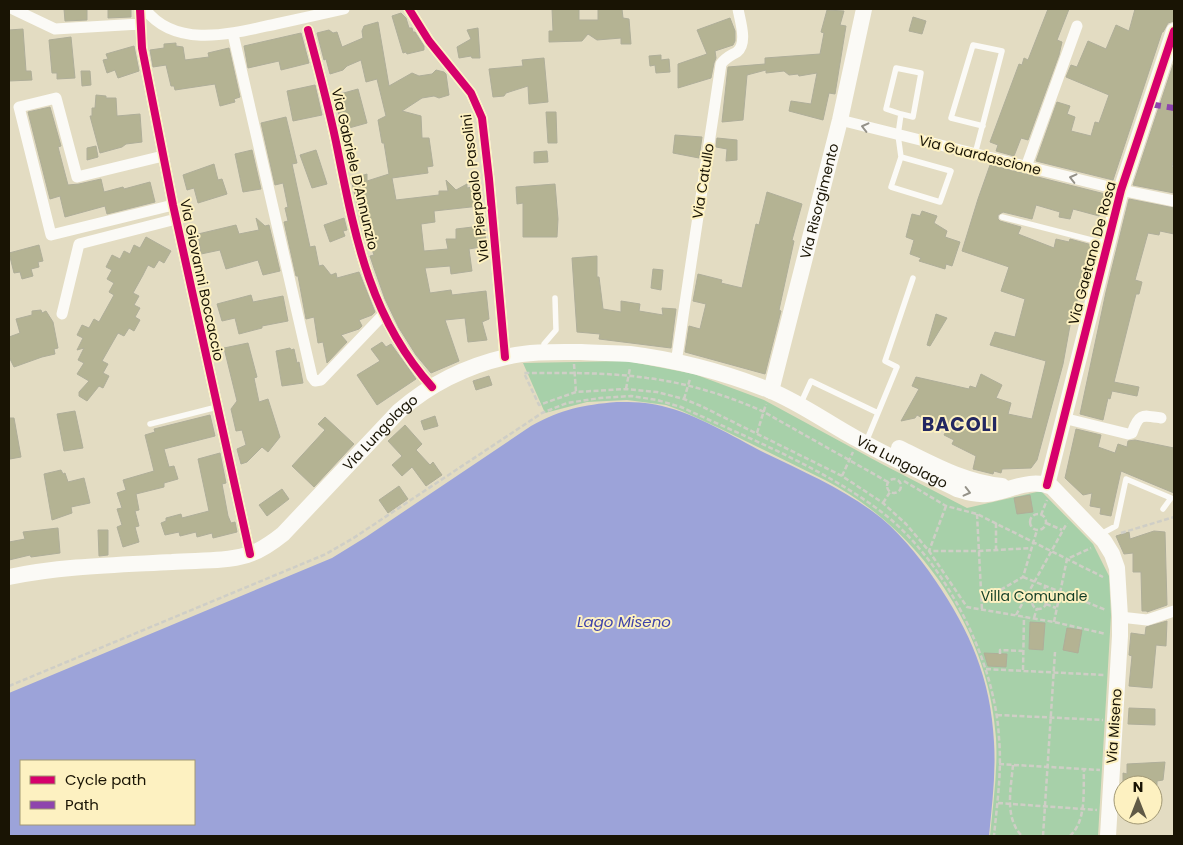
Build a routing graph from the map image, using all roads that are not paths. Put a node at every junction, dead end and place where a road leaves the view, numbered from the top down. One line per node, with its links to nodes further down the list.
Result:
1 (13, 9): 8 (street)
2 (140, 9): 8 (street, Via Giovanni Boccaccio)
3 (145, 9): 12 (street)
4 (344, 9): 12 (street)
5 (409, 9): 32 (street, Via Pierpaolo Pasolini)
6 (738, 9): 33 (street, Via Catullo)
7 (864, 9): 14 (main road, Via Risorgimento)
8 (140, 24): 18 (street, Via Giovanni Boccaccio)
9 (1076, 26): 20 (street)
10 (308, 30): 30 (street, Via Gabriele D'Annunzio)
11 (1174, 30): 21 (main road, Via Gaetano De Rosa)
12 (233, 34): 30 (street)
13 (901, 114): 13 (lane); 16 (lane)
14 (840, 120): 16 (street, Via Guardascione, one-way to 14); 35 (main road, Via Risorgimento)
15 (983, 126): 15 (lane); 17 (lane)
16 (898, 135): 17 (street, Via Guardascione); 19 (lane)
17 (975, 154): 20 (street, Via Guardascione)
18 (163, 156): 23 (street, Via Giovanni Boccaccio); 23 (street)
19 (901, 157): 19 (lane)
20 (1026, 167): 21 (street, Via Guardascione, one-way to 20)
21 (1121, 190): 22 (street, Via Guardascione); 26 (main road, Via Gaetano De Rosa)
22 (1174, 201)
23 (172, 205): 25 (street, Via Giovanni Boccaccio)
24 (1002, 217): 26 (lane)
25 (176, 219): 29 (street); 37 (street, Via Giovanni Boccaccio)
26 (1107, 244): 39 (main road, Via Gaetano De Rosa)
27 (913, 278): 38 (lane)
28 (555, 298): 31 (lane)
29 (62, 314)
30 (383, 316): 34 (street, Via Gabriele D'Annunzio)
31 (544, 353): 32 (main road, Via Lungolago); 33 (main road, Via Lungolago)
32 (505, 357): 34 (main road, Via Lungolago)
33 (676, 363): 35 (main road, Via Lungolago)
34 (432, 387): 46 (main road, Via Lungolago)
35 (771, 391): 36 (main road, Via Lungolago)
36 (800, 406): 38 (lane); 42 (main road, Via Lungolago)
37 (217, 407): 41 (lane); 46 (street, Via Giovanni Boccaccio)
38 (878, 413): 42 (lane)
39 (1063, 418): 40 (street); 43 (main road, Via Gaetano De Rosa)
40 (1161, 418)
41 (150, 424)
42 (864, 442): 43 (main road, Via Lungolago)
43 (1047, 484): 45 (main road, Via Miseno)
44 (1163, 509): 45 (lane)
45 (1098, 540): 49 (main road, Via Miseno)
46 (250, 554): 47 (main road, Via Lungolago)
47 (9, 577)
48 (1174, 611): 49 (street)
49 (1117, 615): 50 (main road, Via Miseno)
50 (1108, 836)

